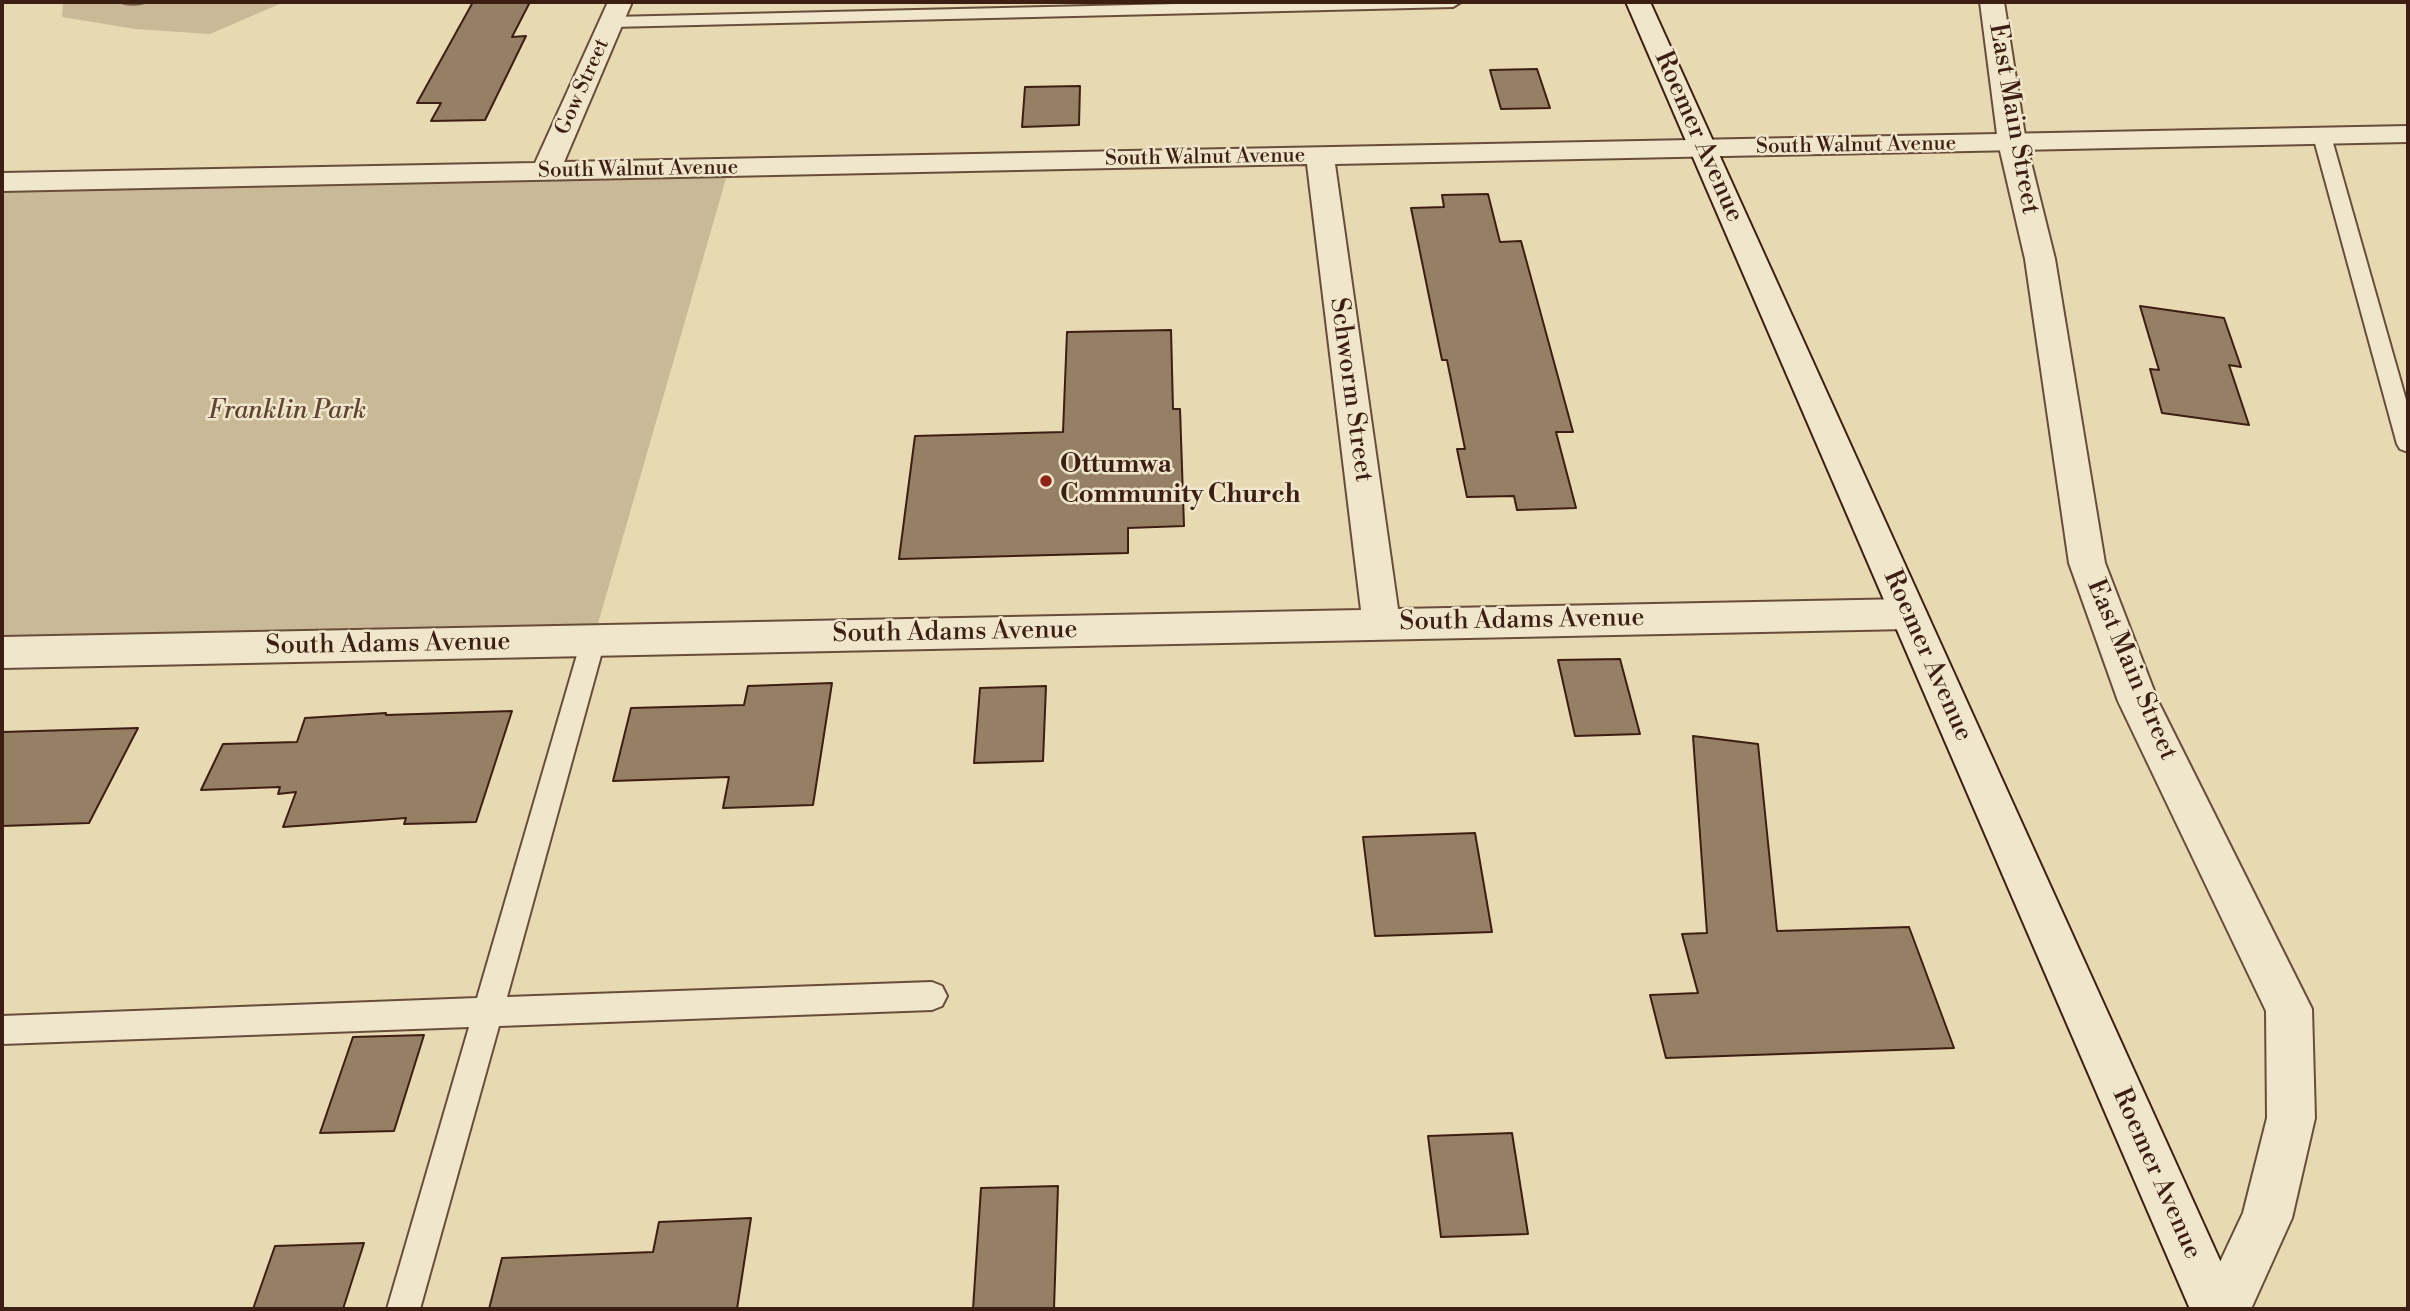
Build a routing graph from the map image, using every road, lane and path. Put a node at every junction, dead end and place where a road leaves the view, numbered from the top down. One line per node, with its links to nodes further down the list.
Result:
1 (1453, 2): 4 (lane)
2 (1638, 2): 8 (street, Roemer Avenue)
3 (1992, 2): 7 (street, East Main Street)
4 (616, 12): 10 (street, Gow Street)
5 (2408, 134): 6 (street, South Walnut Avenue)
6 (2322, 136): 7 (street, South Walnut Avenue); 12 (lane)
7 (2012, 142): 8 (street, South Walnut Avenue); 22 (street, East Main Street)
8 (1703, 149): 9 (street, South Walnut Avenue); 13 (street, Roemer Avenue)
9 (1320, 156): 10 (street, South Walnut Avenue); 14 (street, Schworm Street)
10 (546, 171): 11 (street, South Walnut Avenue)
11 (2, 182)
12 (2408, 444)
13 (1908, 614): 14 (street, South Adams Avenue); 21 (street, Roemer Avenue)
14 (1381, 623): 15 (street, South Adams Avenue)
15 (593, 641): 16 (street, South Adams Avenue); 18 (lane)
16 (2, 653)
17 (932, 996): 18 (lane)
18 (489, 1012): 19 (lane); 20 (lane)
19 (2, 1030)
20 (404, 1309)
21 (2216, 1309)
22 (2224, 1309)

